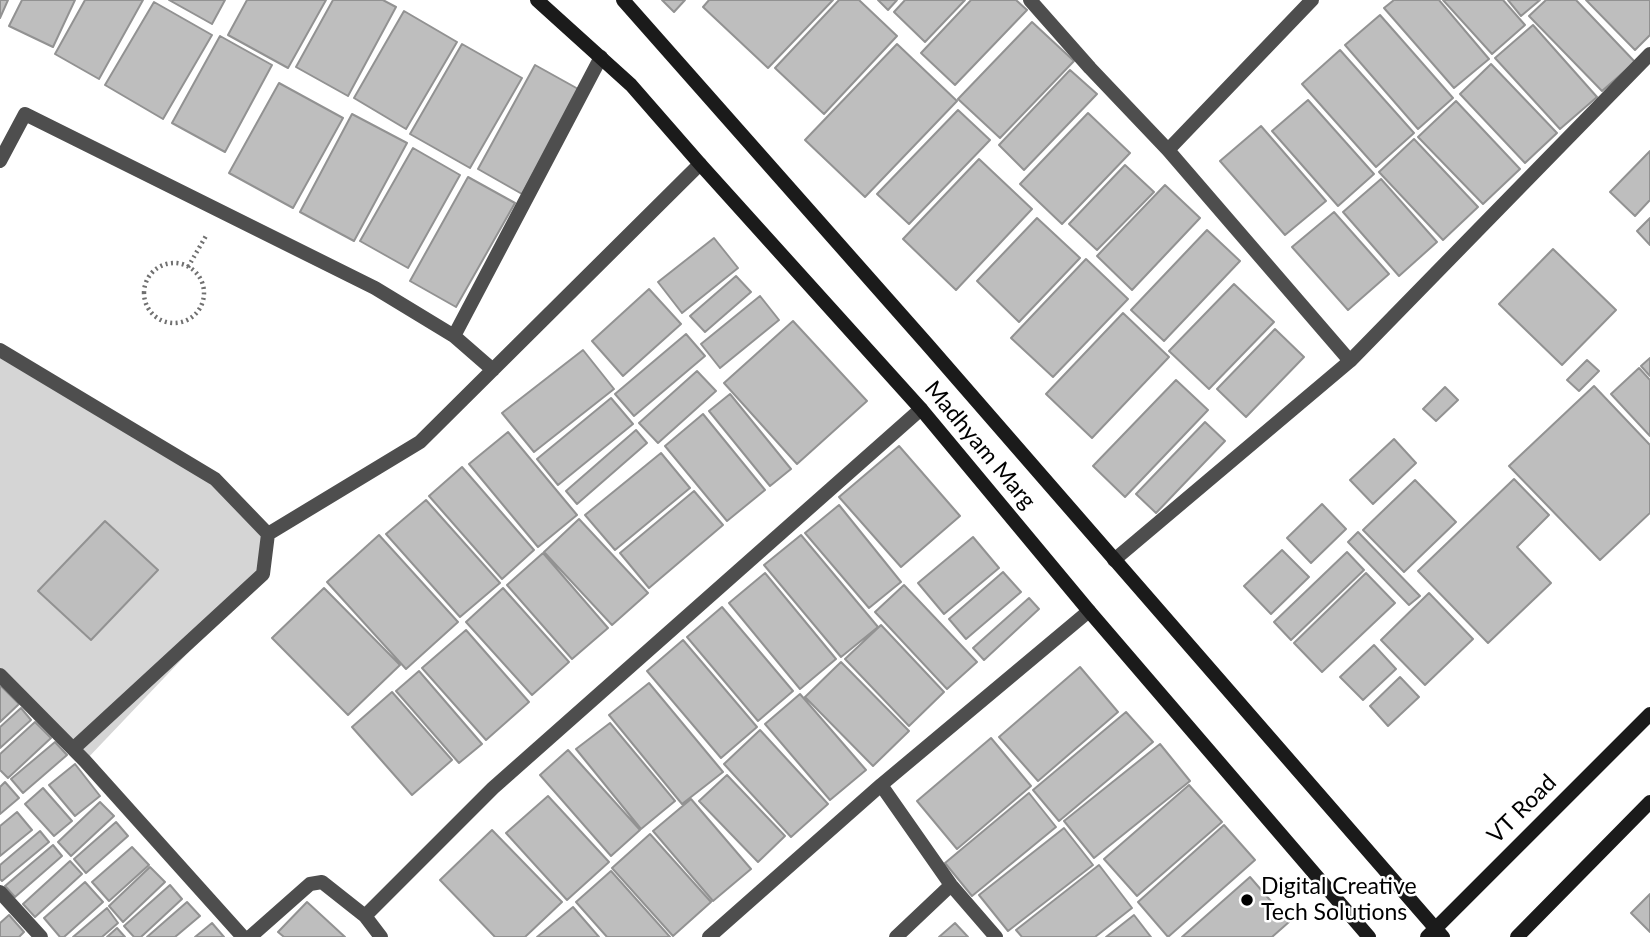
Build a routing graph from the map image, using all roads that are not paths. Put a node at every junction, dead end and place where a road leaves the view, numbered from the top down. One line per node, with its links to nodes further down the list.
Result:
1 (537, 0): 6 (street, Madhyam Marg)
2 (623, 0): 16 (street, Madhyam Marg)
3 (1030, 0): 7 (street)
4 (1312, 0): 7 (street)
5 (1650, 54): 12 (street)
6 (601, 57): 9 (street, Madhyam Marg); 10 (street)
7 (1168, 150): 12 (street)
8 (0, 161): 10 (street)
9 (700, 164): 13 (street); 14 (street, Madhyam Marg)
10 (454, 336): 13 (street)
11 (0, 350): 15 (street)
12 (1350, 361): 16 (street)
13 (493, 370): 15 (street)
14 (920, 409): 17 (street, Madhyam Marg); 25 (street)
15 (268, 534): 20 (street)
16 (1114, 560): 26 (street, Madhyam Marg)
17 (1089, 611): 21 (street); 34 (street, Madhyam Marg)
18 (0, 675): 20 (street)
19 (1650, 714): 26 (street, VT Road)
20 (73, 749): 28 (street)
21 (881, 785): 23 (street); 31 (street)
22 (1650, 802): 35 (street)
23 (951, 885): 32 (street); 33 (street)
24 (0, 892): 27 (street)
25 (365, 916): 29 (street); 30 (street)
26 (1435, 934)
27 (41, 937)
28 (243, 937)
29 (250, 937)
30 (381, 937)
31 (709, 937)
32 (896, 937)
33 (996, 937)
34 (1369, 937)
35 (1517, 937)

